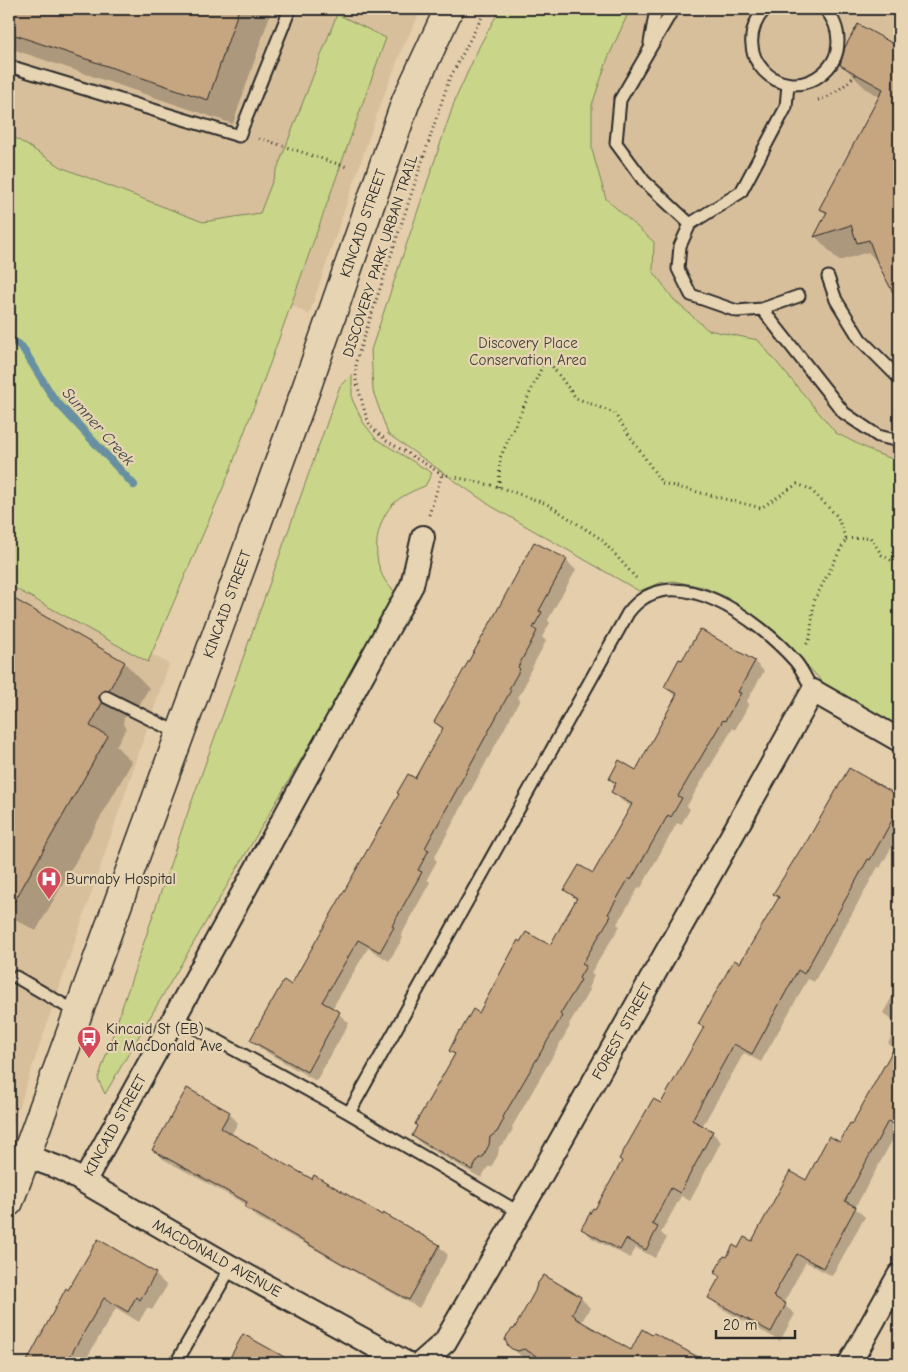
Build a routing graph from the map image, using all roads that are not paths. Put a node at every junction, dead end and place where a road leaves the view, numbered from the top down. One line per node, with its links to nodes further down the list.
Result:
1 (290, 9): 8 (lane)
2 (448, 9): 19 (street, KINCAID STREET)
3 (656, 9): 7 (lane)
4 (673, 9): 7 (lane)
5 (765, 9): 9 (lane)
6 (825, 9): 9 (lane)
7 (649, 50): 10 (lane)
8 (9, 66)
9 (788, 84): 10 (lane)
10 (690, 224): 13 (lane)
11 (828, 277): 14 (lane)
12 (799, 296): 13 (lane)
13 (762, 309): 15 (lane)
14 (899, 378)
15 (899, 441)
16 (423, 537): 23 (street, KINCAID STREET)
17 (813, 691): 20 (street); 24 (lane); 28 (street, FOREST STREET)
18 (106, 697): 19 (lane)
19 (180, 734): 22 (street, KINCAID STREET)
20 (899, 740)
21 (16, 977): 22 (lane)
22 (78, 1013): 25 (street, KINCAID STREET)
23 (175, 1017): 24 (lane); 26 (street, KINCAID STREET)
24 (349, 1113): 28 (lane)
25 (26, 1156): 26 (street, MACDONALD AVENUE); 27 (street, KINCAID STREET)
26 (84, 1182): 29 (street, MACDONALD AVENUE)
27 (9, 1202)
28 (520, 1213): 33 (street, FOREST STREET)
29 (231, 1267): 31 (lane); 32 (street, MACDONALD AVENUE)
30 (899, 1275): 34 (street)
31 (176, 1363)
32 (406, 1363)
33 (421, 1363)
34 (850, 1363)

